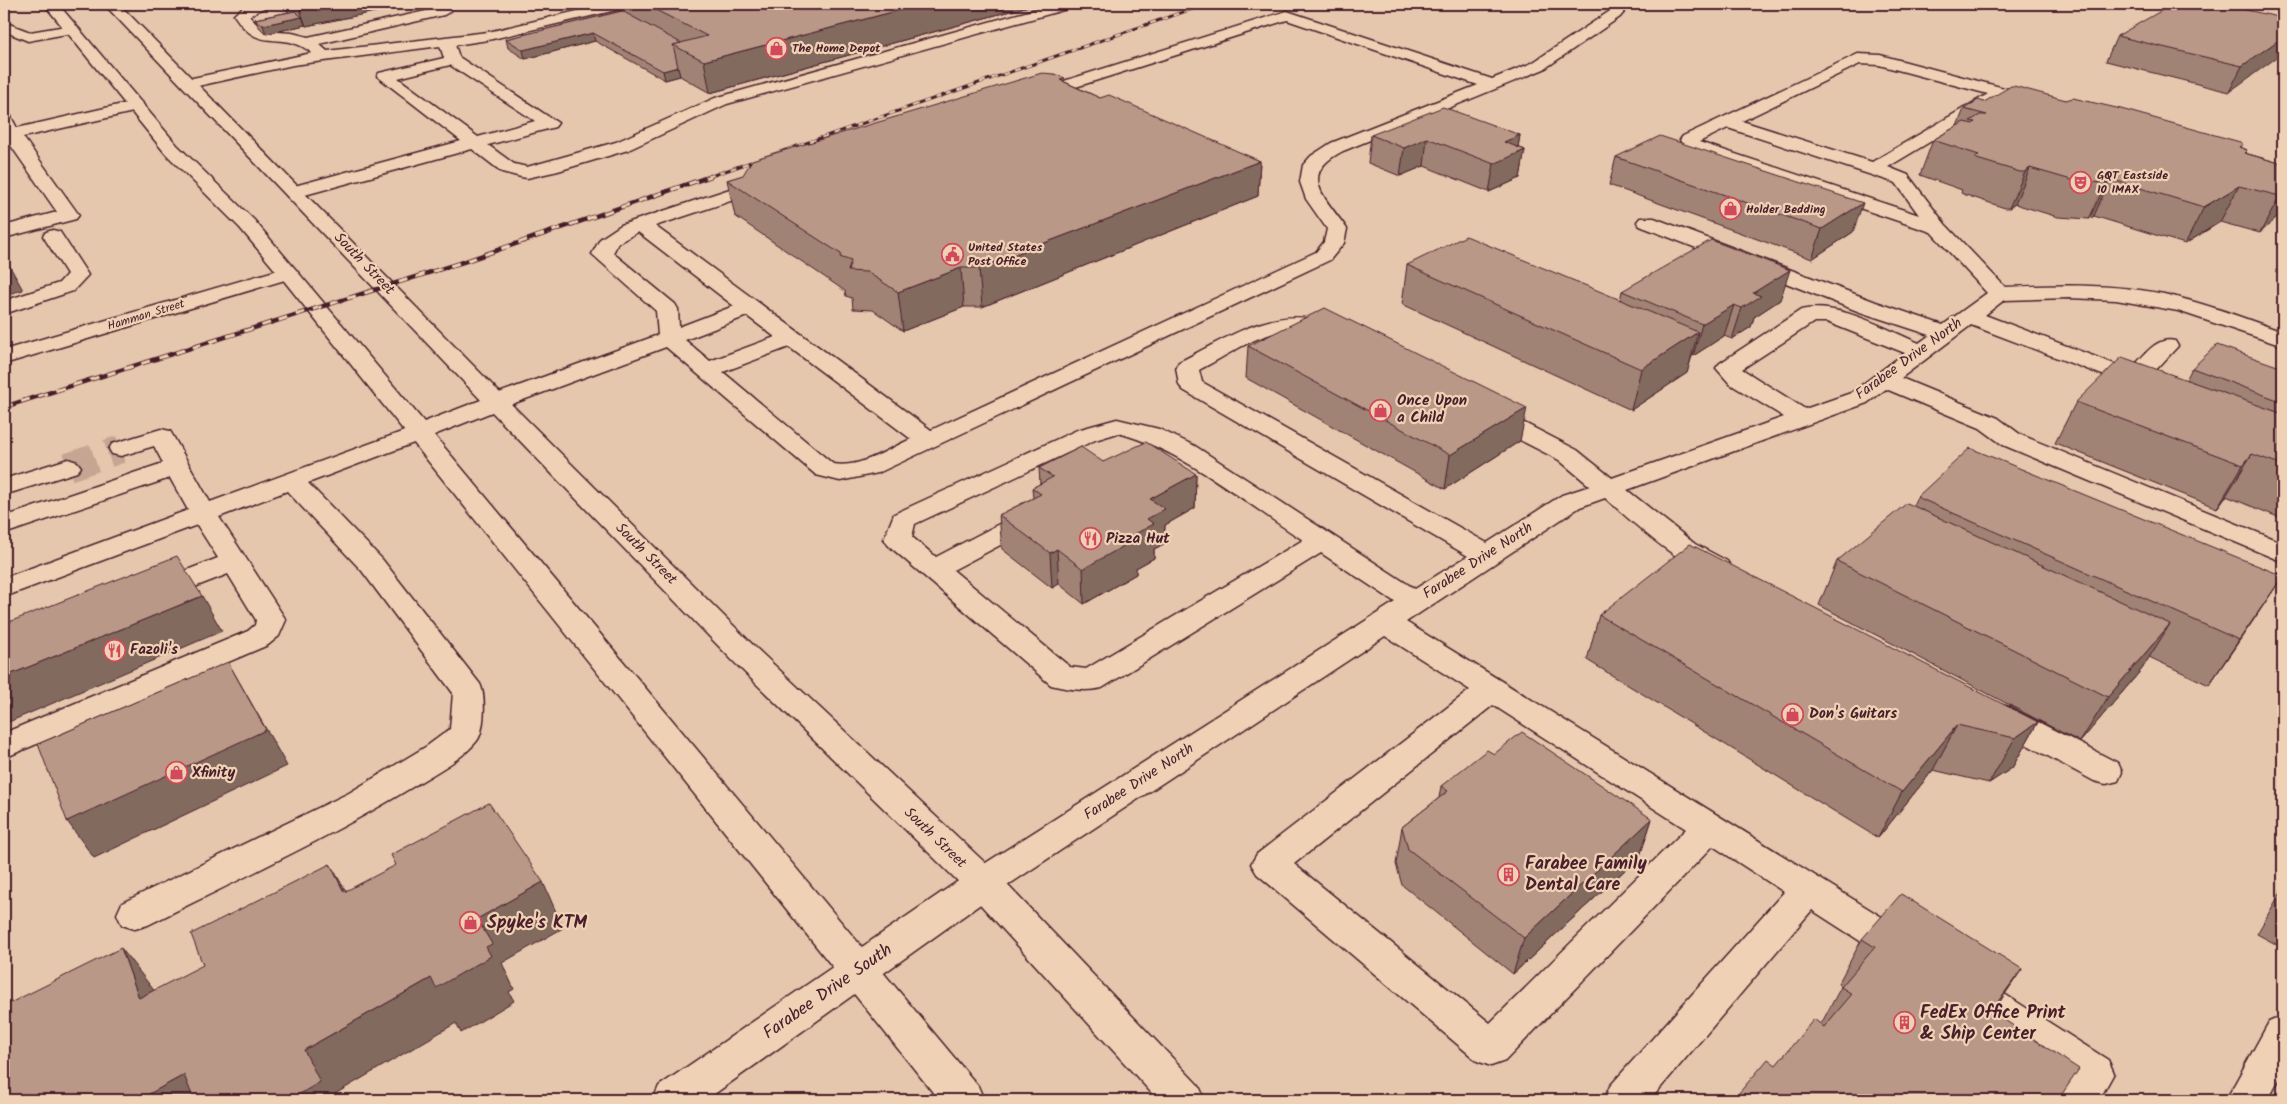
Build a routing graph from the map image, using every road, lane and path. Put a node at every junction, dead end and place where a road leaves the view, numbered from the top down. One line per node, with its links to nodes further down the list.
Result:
1 (51, 4): 10 (main road)
2 (111, 4): 16 (main road, South Street)
3 (624, 4): 12 (main road)
4 (1069, 4): 24 (main road)
5 (1624, 4): 17 (main road)
6 (260, 5): 8 (main road); 11 (main road)
7 (439, 7): 11 (main road); 12 (main road)
8 (270, 18)
9 (4, 26): 10 (main road)
10 (72, 29): 20 (main road)
11 (294, 36): 14 (main road)
12 (483, 36): 13 (main road)
13 (447, 41): 14 (main road); 15 (main road)
14 (325, 56): 16 (main road)
15 (453, 60): 24 (main road); 24 (main road)
16 (188, 83): 27 (main road, South Street)
17 (1495, 85): 19 (main road); 52 (main road)
18 (2001, 93): 21 (main road); 22 (main road); 25 (main road)
19 (1015, 102)
20 (136, 106): 23 (main road); 33 (main road)
21 (2048, 106)
22 (1728, 122): 25 (main road); 30 (main road)
23 (6, 129): 31 (main road)
24 (475, 144): 27 (main road)
25 (1874, 168): 30 (main road)
26 (781, 178): 29 (main road)
27 (294, 192): 48 (main road, South Street)
28 (1648, 222): 38 (main road)
29 (640, 224): 36 (main road); 39 (main road)
30 (1938, 228): 34 (main road)
31 (4, 232)
32 (53, 236): 35 (main road)
33 (288, 273): 45 (main road, Hamman Street); 51 (main road)
34 (1998, 294): 37 (main road, Farabee Drive North); 41 (main road)
35 (4, 308)
36 (750, 308): 39 (main road); 40 (main road)
37 (1968, 316): 38 (main road, Farabee Drive North); 43 (main road)
38 (1946, 333): 44 (main road, Farabee Drive North)
39 (669, 338): 46 (main road); 48 (main road)
40 (791, 339): 46 (main road); 52 (main road)
41 (2283, 339)
42 (1353, 345): 66 (main road)
43 (2167, 346)
44 (1922, 352): 47 (main road, Farabee Drive North); 50 (main road)
45 (4, 357)
46 (706, 370): 52 (main road)
47 (1886, 380): 50 (main road, Farabee Drive North); 65 (main road)
48 (496, 402): 51 (main road); 79 (main road, South Street)
49 (1474, 407): 59 (main road)
50 (1803, 418): 59 (main road, Farabee Drive North)
51 (418, 433): 58 (main road); 82 (main road)
52 (930, 441)
53 (121, 449): 56 (main road)
54 (1159, 465): 57 (main road)
55 (68, 467): 60 (main road)
56 (177, 467): 62 (main road); 63 (main road)
57 (1215, 471): 64 (main road); 68 (main road)
58 (291, 480): 62 (main road); 81 (main road)
59 (1609, 487): 66 (main road, Farabee Drive North); 69 (main road)
60 (4, 488)
61 (1051, 508): 68 (main road)
62 (203, 513): 67 (main road); 70 (main road)
63 (4, 526)
64 (1321, 541): 68 (main road); 72 (main road)
65 (2283, 553)
66 (1487, 556): 72 (main road, Farabee Drive North)
67 (233, 562): 71 (main road); 76 (main road)
68 (934, 569)
69 (1738, 578)
70 (4, 588)
71 (132, 602)
72 (1415, 602): 73 (main road, Farabee Drive North)
73 (1385, 622): 74 (main road); 79 (main road, Farabee Drive North)
74 (1492, 690): 78 (main road); 78 (main road)
75 (1975, 703): 77 (main road)
76 (4, 746)
77 (2106, 772)
78 (1711, 826): 80 (main road)
79 (983, 883): 82 (main road, Farabee Drive South); 86 (main road, South Street)
80 (1808, 888): 87 (main road); 88 (main road)
81 (135, 914)
82 (858, 973): 84 (main road, Farabee Drive South); 85 (main road)
83 (2283, 1034): 89 (main road)
84 (673, 1100)
85 (964, 1100)
86 (1185, 1100)
87 (1624, 1100)
88 (2076, 1100)
89 (2246, 1100)

